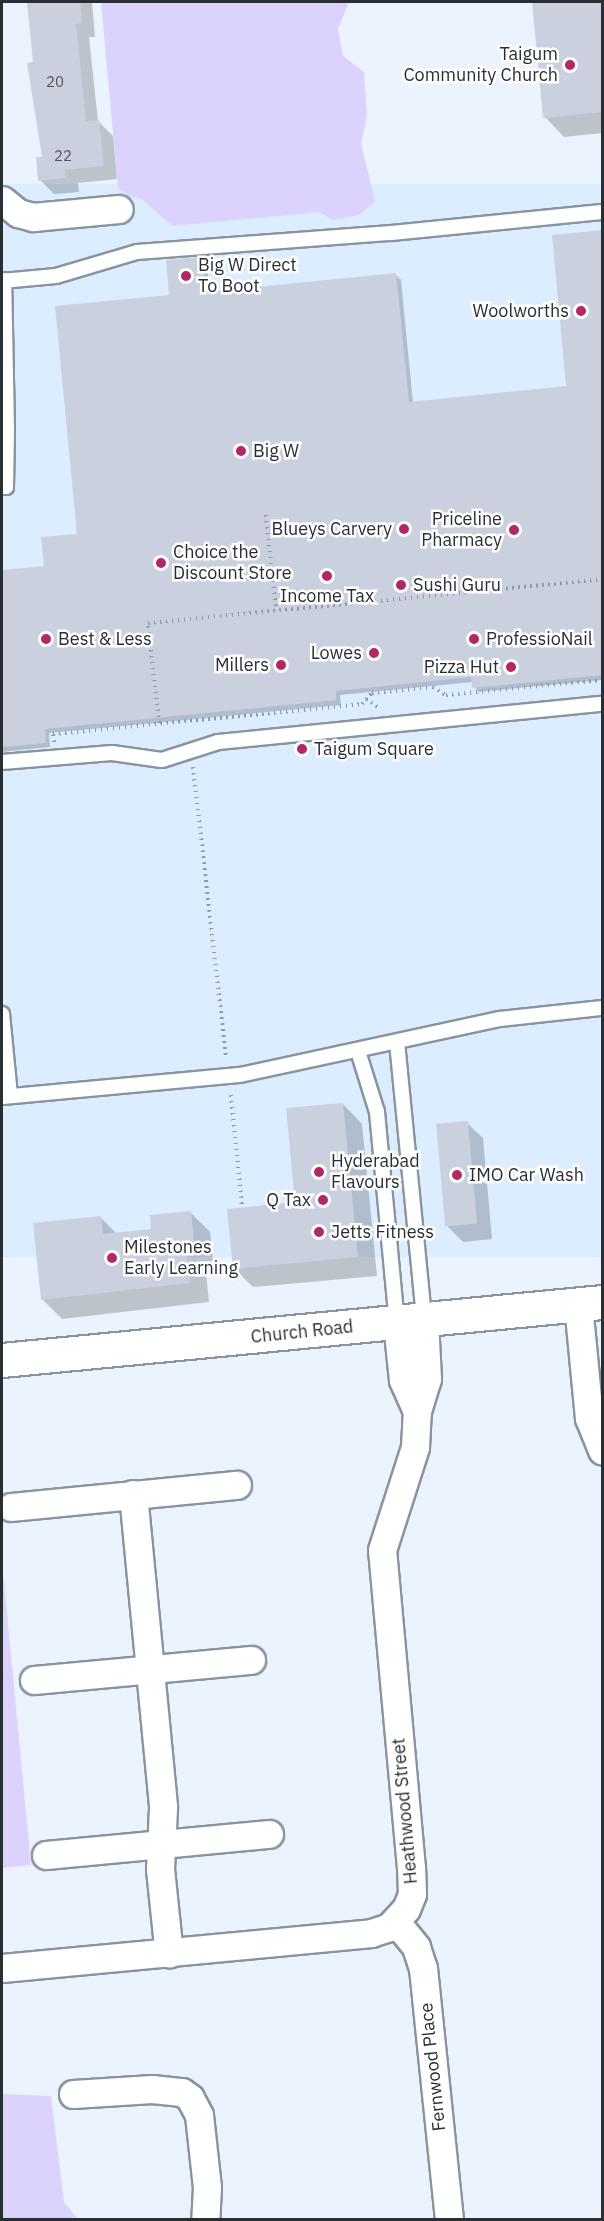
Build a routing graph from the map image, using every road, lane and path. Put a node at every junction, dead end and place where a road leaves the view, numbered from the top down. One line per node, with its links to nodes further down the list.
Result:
1 (2, 200): 2 (street)
2 (119, 209)
3 (603, 212): 4 (lane)
4 (3, 280): 5 (lane)
5 (2, 487)
6 (266, 515): 8 (path)
7 (603, 579): 8 (path)
8 (276, 610): 12 (path)
9 (603, 680): 11 (path)
10 (603, 704): 13 (lane)
11 (179, 721): 12 (path); 13 (path)
12 (159, 723): 14 (path)
13 (188, 752): 14 (lane); 20 (path)
14 (56, 758): 15 (lane)
15 (2, 762)
16 (603, 1008): 18 (lane)
17 (2, 1014): 21 (lane)
18 (397, 1042): 19 (lane); 24 (lane)
19 (358, 1051): 20 (lane); 24 (lane)
20 (229, 1077): 21 (lane); 22 (path)
21 (6, 1097)
22 (242, 1207)
23 (590, 1303): 24 (street, Church Road); 26 (street)
24 (410, 1321): 25 (street, Church Road); 36 (street, Heathwood Street)
25 (2, 1357)
26 (603, 1450)
27 (237, 1485): 28 (street)
28 (133, 1494): 29 (street); 31 (street)
29 (11, 1507)
30 (251, 1660): 31 (street)
31 (150, 1669): 32 (street); 34 (street)
32 (34, 1680)
33 (269, 1834): 34 (street)
34 (163, 1845): 35 (street); 37 (street)
35 (46, 1855)
36 (396, 1922): 37 (street); 41 (street, Fernwood Place)
37 (169, 1954): 38 (street)
38 (2, 1968)
39 (73, 2094): 40 (street)
40 (205, 2220)
41 (449, 2220)

